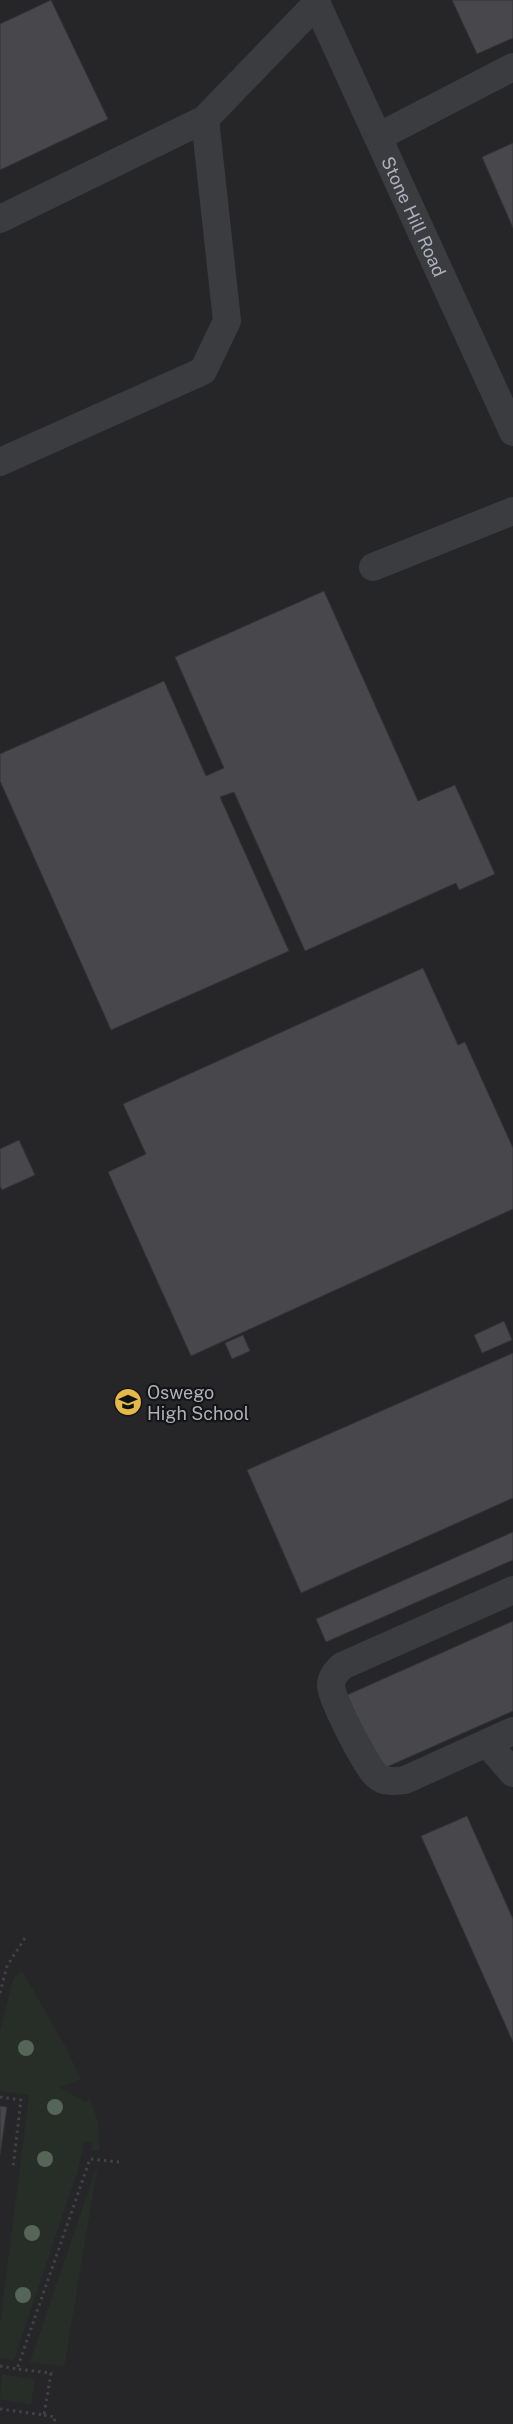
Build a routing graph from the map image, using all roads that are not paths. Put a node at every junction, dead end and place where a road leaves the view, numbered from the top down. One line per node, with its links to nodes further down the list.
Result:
1 (316, 2): 3 (street); 4 (street, Stone Hill Road)
2 (513, 67): 4 (street)
3 (205, 120): 5 (street); 7 (street)
4 (378, 137): 6 (street, Stone Hill Road)
5 (0, 219)
6 (513, 432)
7 (0, 462)
8 (513, 511): 9 (street)
9 (374, 566)
10 (513, 1590): 12 (street)
11 (513, 1731): 12 (street)
12 (486, 1743): 13 (street)
13 (513, 1773)

